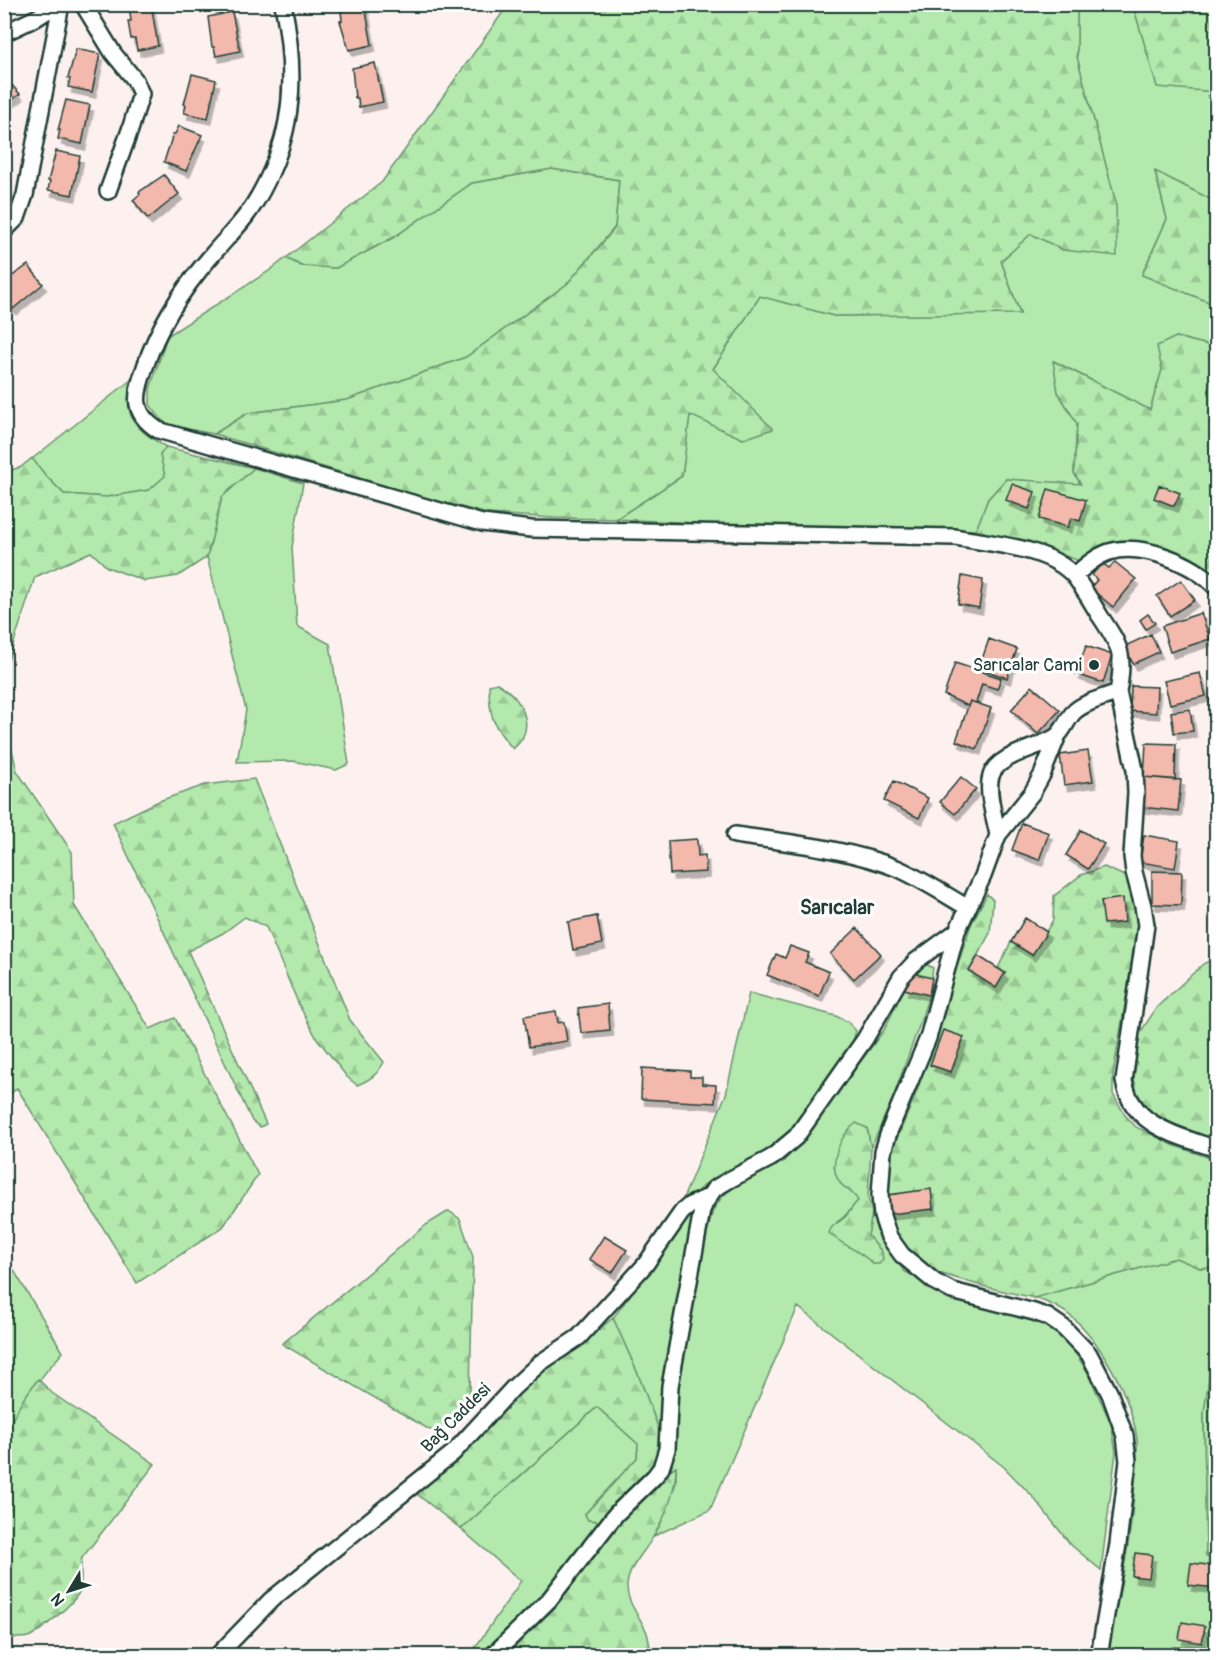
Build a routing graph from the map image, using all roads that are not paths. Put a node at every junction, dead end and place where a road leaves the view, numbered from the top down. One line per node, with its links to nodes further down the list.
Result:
1 (60, 4): 4 (street); 6 (street)
2 (82, 4): 5 (street)
3 (283, 4): 7 (street)
4 (4, 33)
5 (108, 191)
6 (4, 231)
7 (1074, 576): 8 (street); 9 (street)
8 (1216, 586)
9 (1118, 692): 10 (street); 15 (street)
10 (1058, 735): 12 (street); 12 (street)
11 (735, 835): 13 (street)
12 (998, 835): 13 (street)
13 (968, 908): 14 (street)
14 (957, 931): 16 (street, Bağ Caddesi); 19 (street)
15 (1216, 1149)
16 (708, 1197): 17 (street, Bağ Caddesi); 18 (street)
17 (217, 1656)
18 (492, 1656)
19 (1099, 1656)

